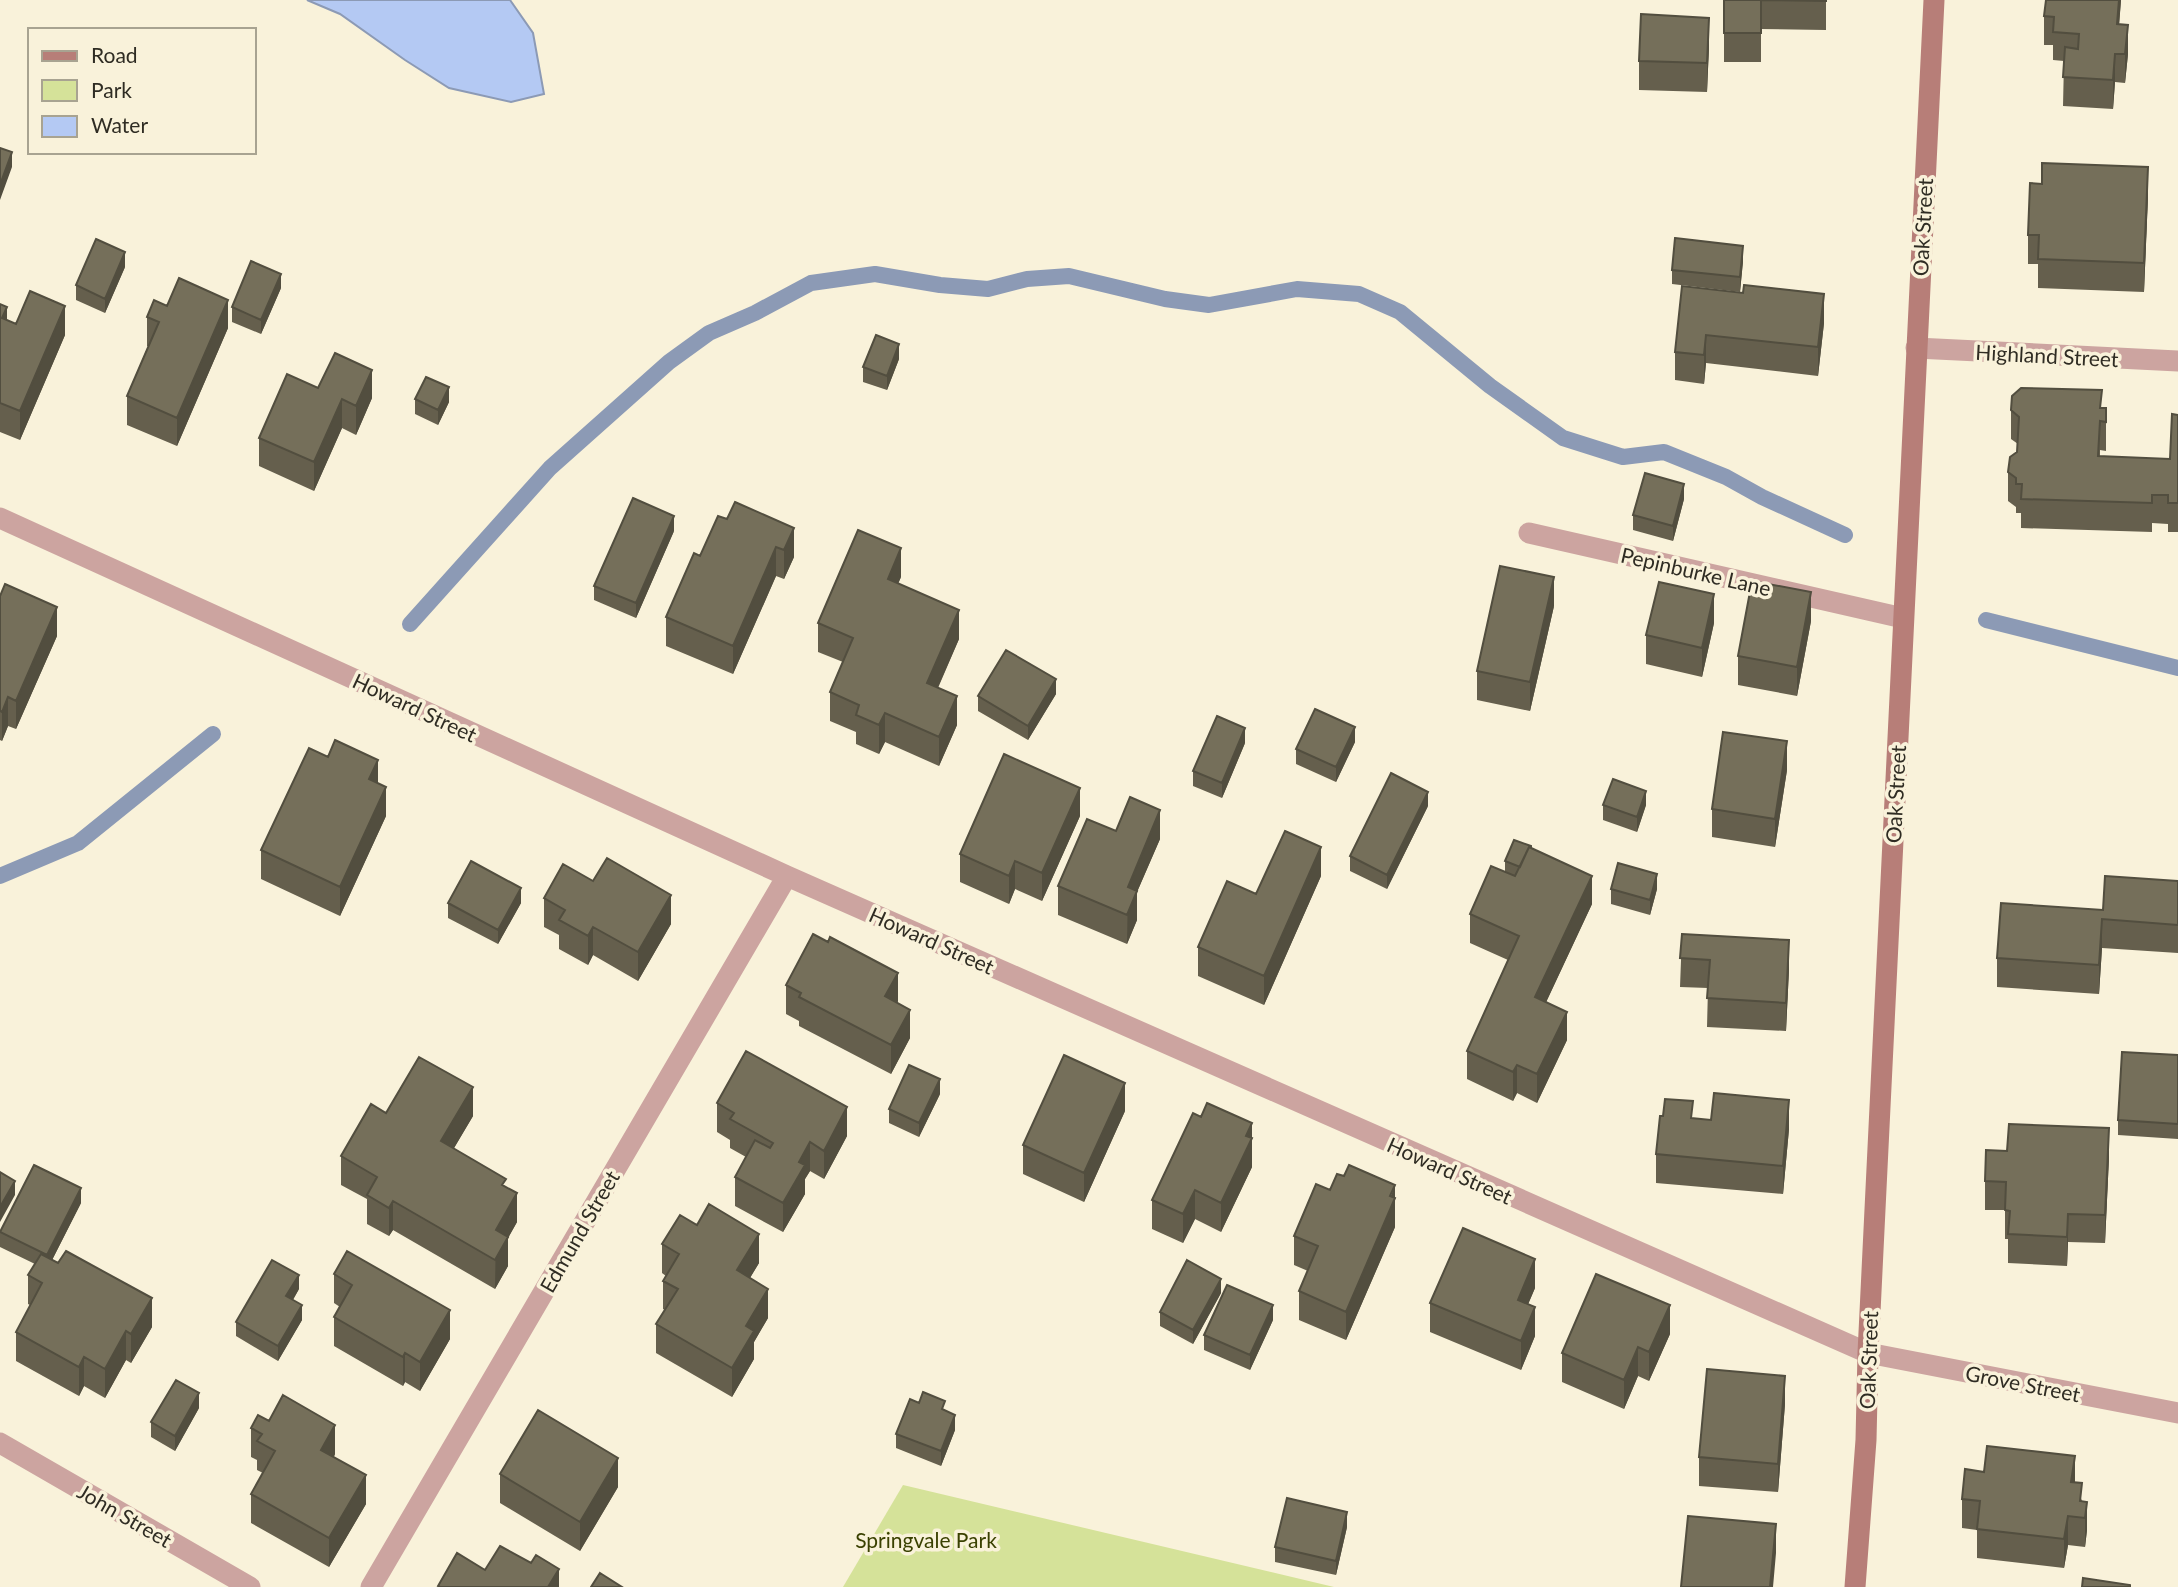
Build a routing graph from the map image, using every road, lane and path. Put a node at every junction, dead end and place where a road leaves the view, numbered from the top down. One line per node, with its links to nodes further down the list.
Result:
1 (1934, 0): 2 (main road, Oak Street)
2 (1916, 348): 3 (street, Highland Street); 6 (main road, Oak Street)
3 (2178, 361)
4 (0, 518): 7 (street, Howard Street)
5 (1529, 533): 6 (street, Pepinburke Lane)
6 (1903, 618): 8 (main road, Oak Street)
7 (787, 876): 8 (street, Howard Street); 12 (street, Edmund Street)
8 (1868, 1353): 9 (street, Grove Street); 13 (main road, Oak Street)
9 (2178, 1413)
10 (0, 1444): 11 (street, John Street)
11 (250, 1587)
12 (371, 1587)
13 (1855, 1587)

